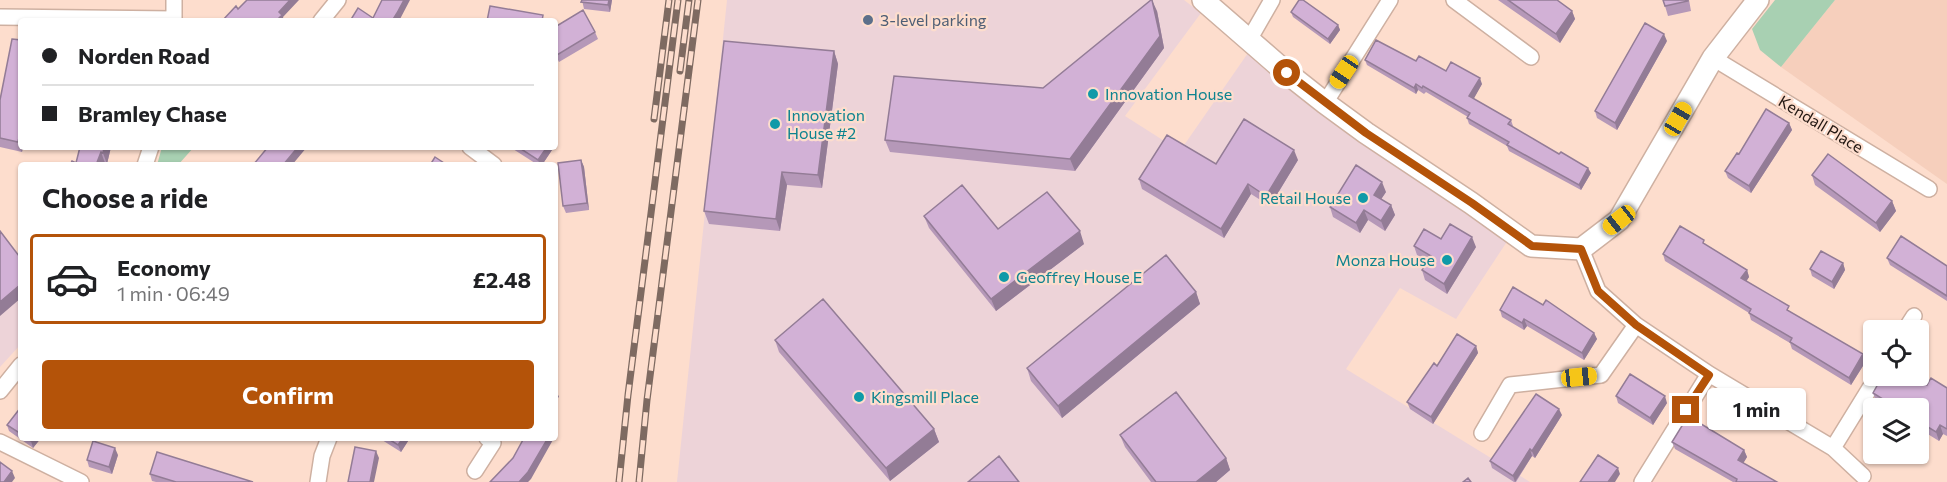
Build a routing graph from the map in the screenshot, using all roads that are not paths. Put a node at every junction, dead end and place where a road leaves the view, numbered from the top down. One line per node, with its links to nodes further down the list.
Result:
1 (174, 0): 10 (street)
2 (338, 0): 11 (street)
3 (1203, 0): 12 (street)
4 (1272, 0): 12 (street)
5 (1390, 0): 15 (street)
6 (1454, 0): 13 (street)
7 (1758, 0): 14 (street)
8 (0, 17): 9 (street)
9 (58, 18)
10 (174, 18)
11 (323, 18)
12 (1249, 40): 15 (street)
13 (1531, 57)
14 (1713, 58): 18 (street, Kendall Place); 19 (street)
15 (1325, 103): 19 (street)
16 (474, 150): 17 (street)
17 (490, 162)
18 (1929, 189)
19 (1581, 249): 22 (street)
20 (1914, 316): 21 (street)
21 (1911, 320)
22 (1636, 325): 24 (street); 27 (street)
23 (18, 369): 26 (street)
24 (1709, 375): 31 (street); 36 (street)
25 (1871, 386): 31 (street)
26 (0, 391)
27 (1482, 433)
28 (328, 441): 35 (street)
29 (491, 441): 32 (street)
30 (0, 442): 34 (street)
31 (1833, 448): 33 (street)
32 (475, 471)
33 (1863, 476)
34 (81, 482)
35 (318, 482)
36 (1642, 482)

